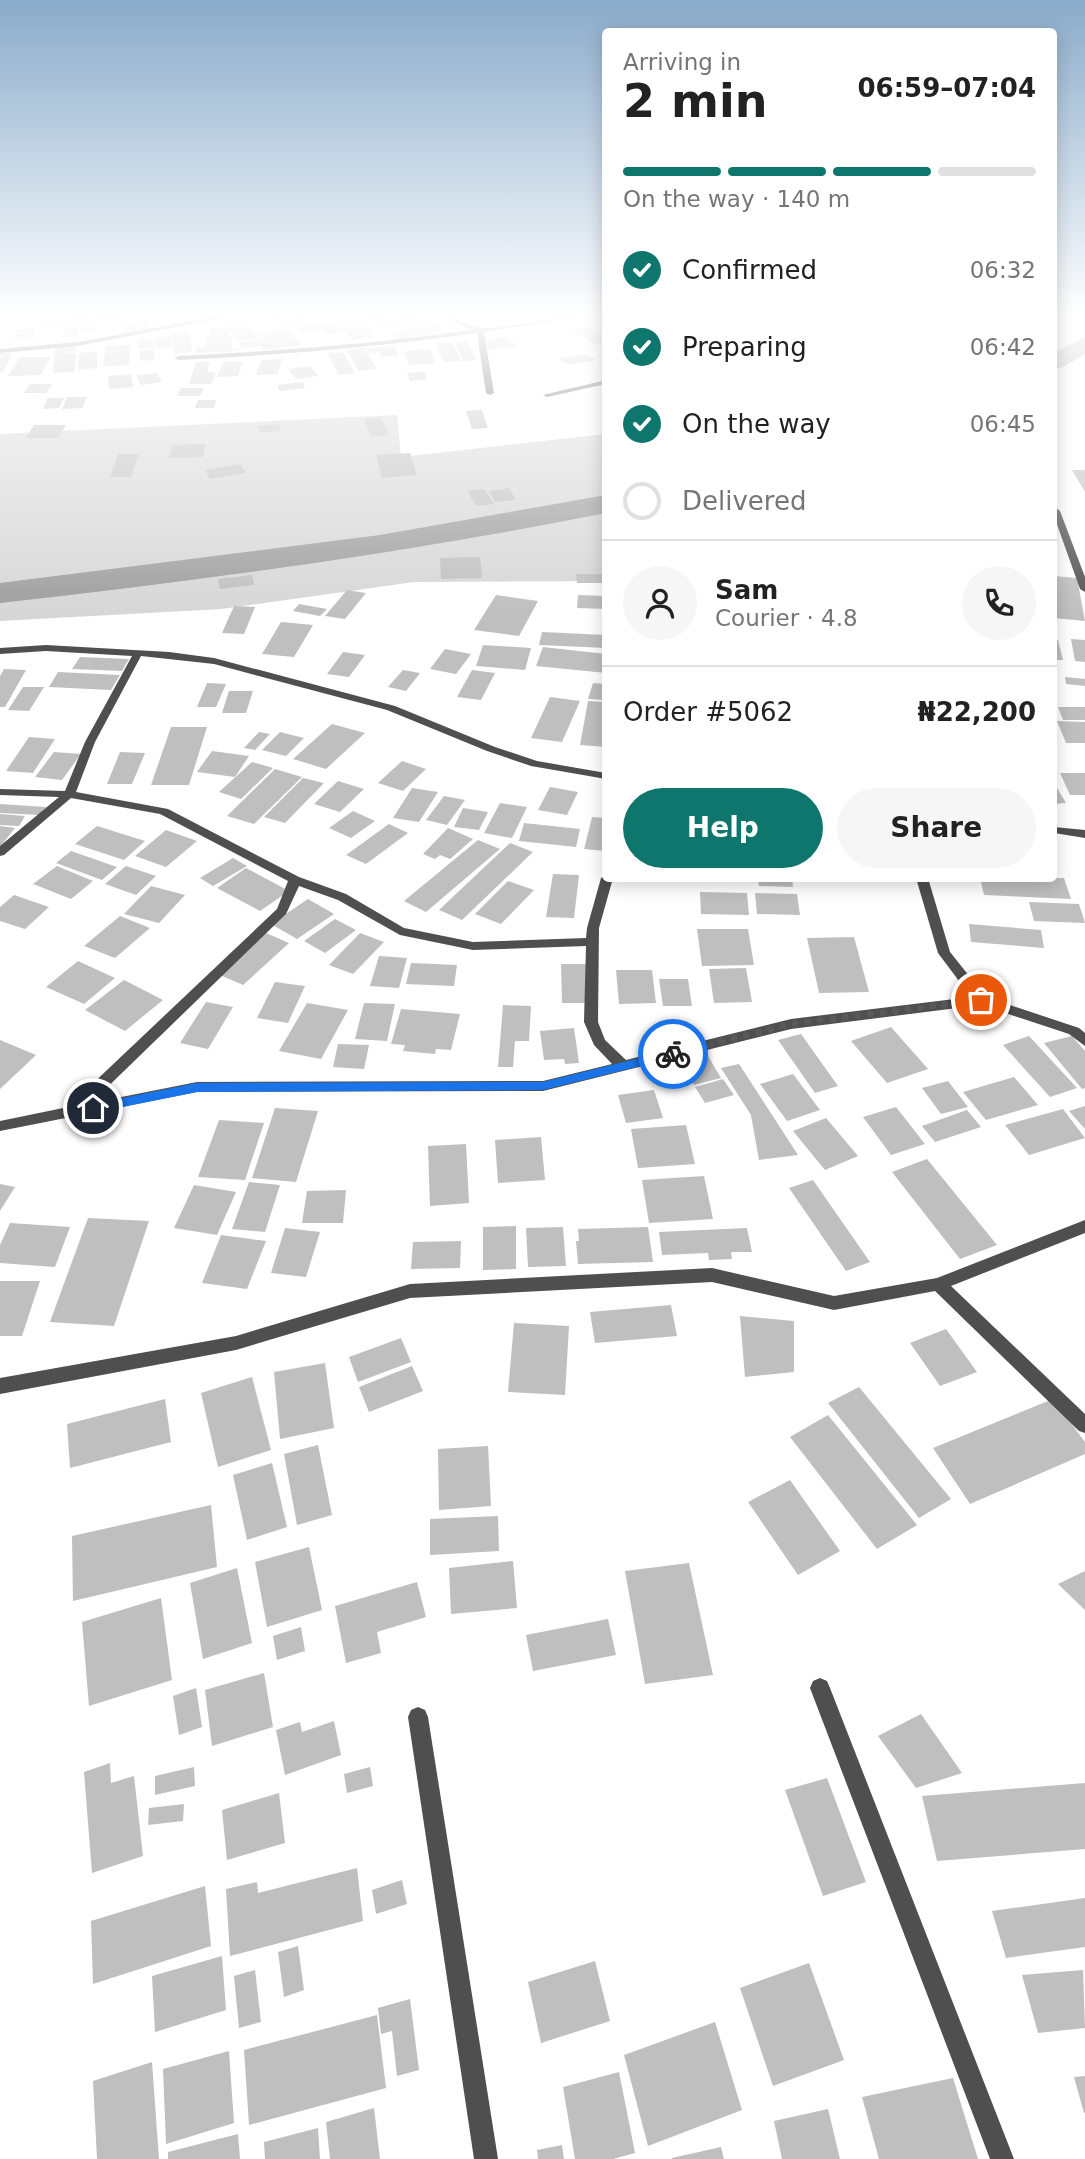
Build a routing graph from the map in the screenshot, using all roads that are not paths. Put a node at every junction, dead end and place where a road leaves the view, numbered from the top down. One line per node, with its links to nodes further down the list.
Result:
1 (1057, 514): 2 (street)
2 (1085, 590)
3 (0, 651): 4 (street)
4 (138, 653): 5 (street); 7 (street)
5 (602, 775)
6 (0, 792): 7 (street)
7 (69, 794): 10 (street); 11 (street)
8 (1057, 830): 9 (street)
9 (1085, 834)
10 (0, 852)
11 (295, 880): 14 (street); 18 (street)
12 (606, 882): 14 (street)
13 (923, 882): 15 (street)
14 (592, 942): 17 (street)
15 (981, 1000): 16 (street); 17 (street)
16 (1085, 1041)
17 (623, 1066): 18 (street)
18 (71, 1113): 19 (street)
19 (0, 1126)
20 (1085, 1226): 21 (street)
21 (938, 1284): 22 (street); 23 (street)
22 (0, 1386)
23 (1085, 1425)
24 (820, 1688): 27 (street)
25 (418, 1717): 26 (street)
26 (486, 2159)
27 (1002, 2159)

